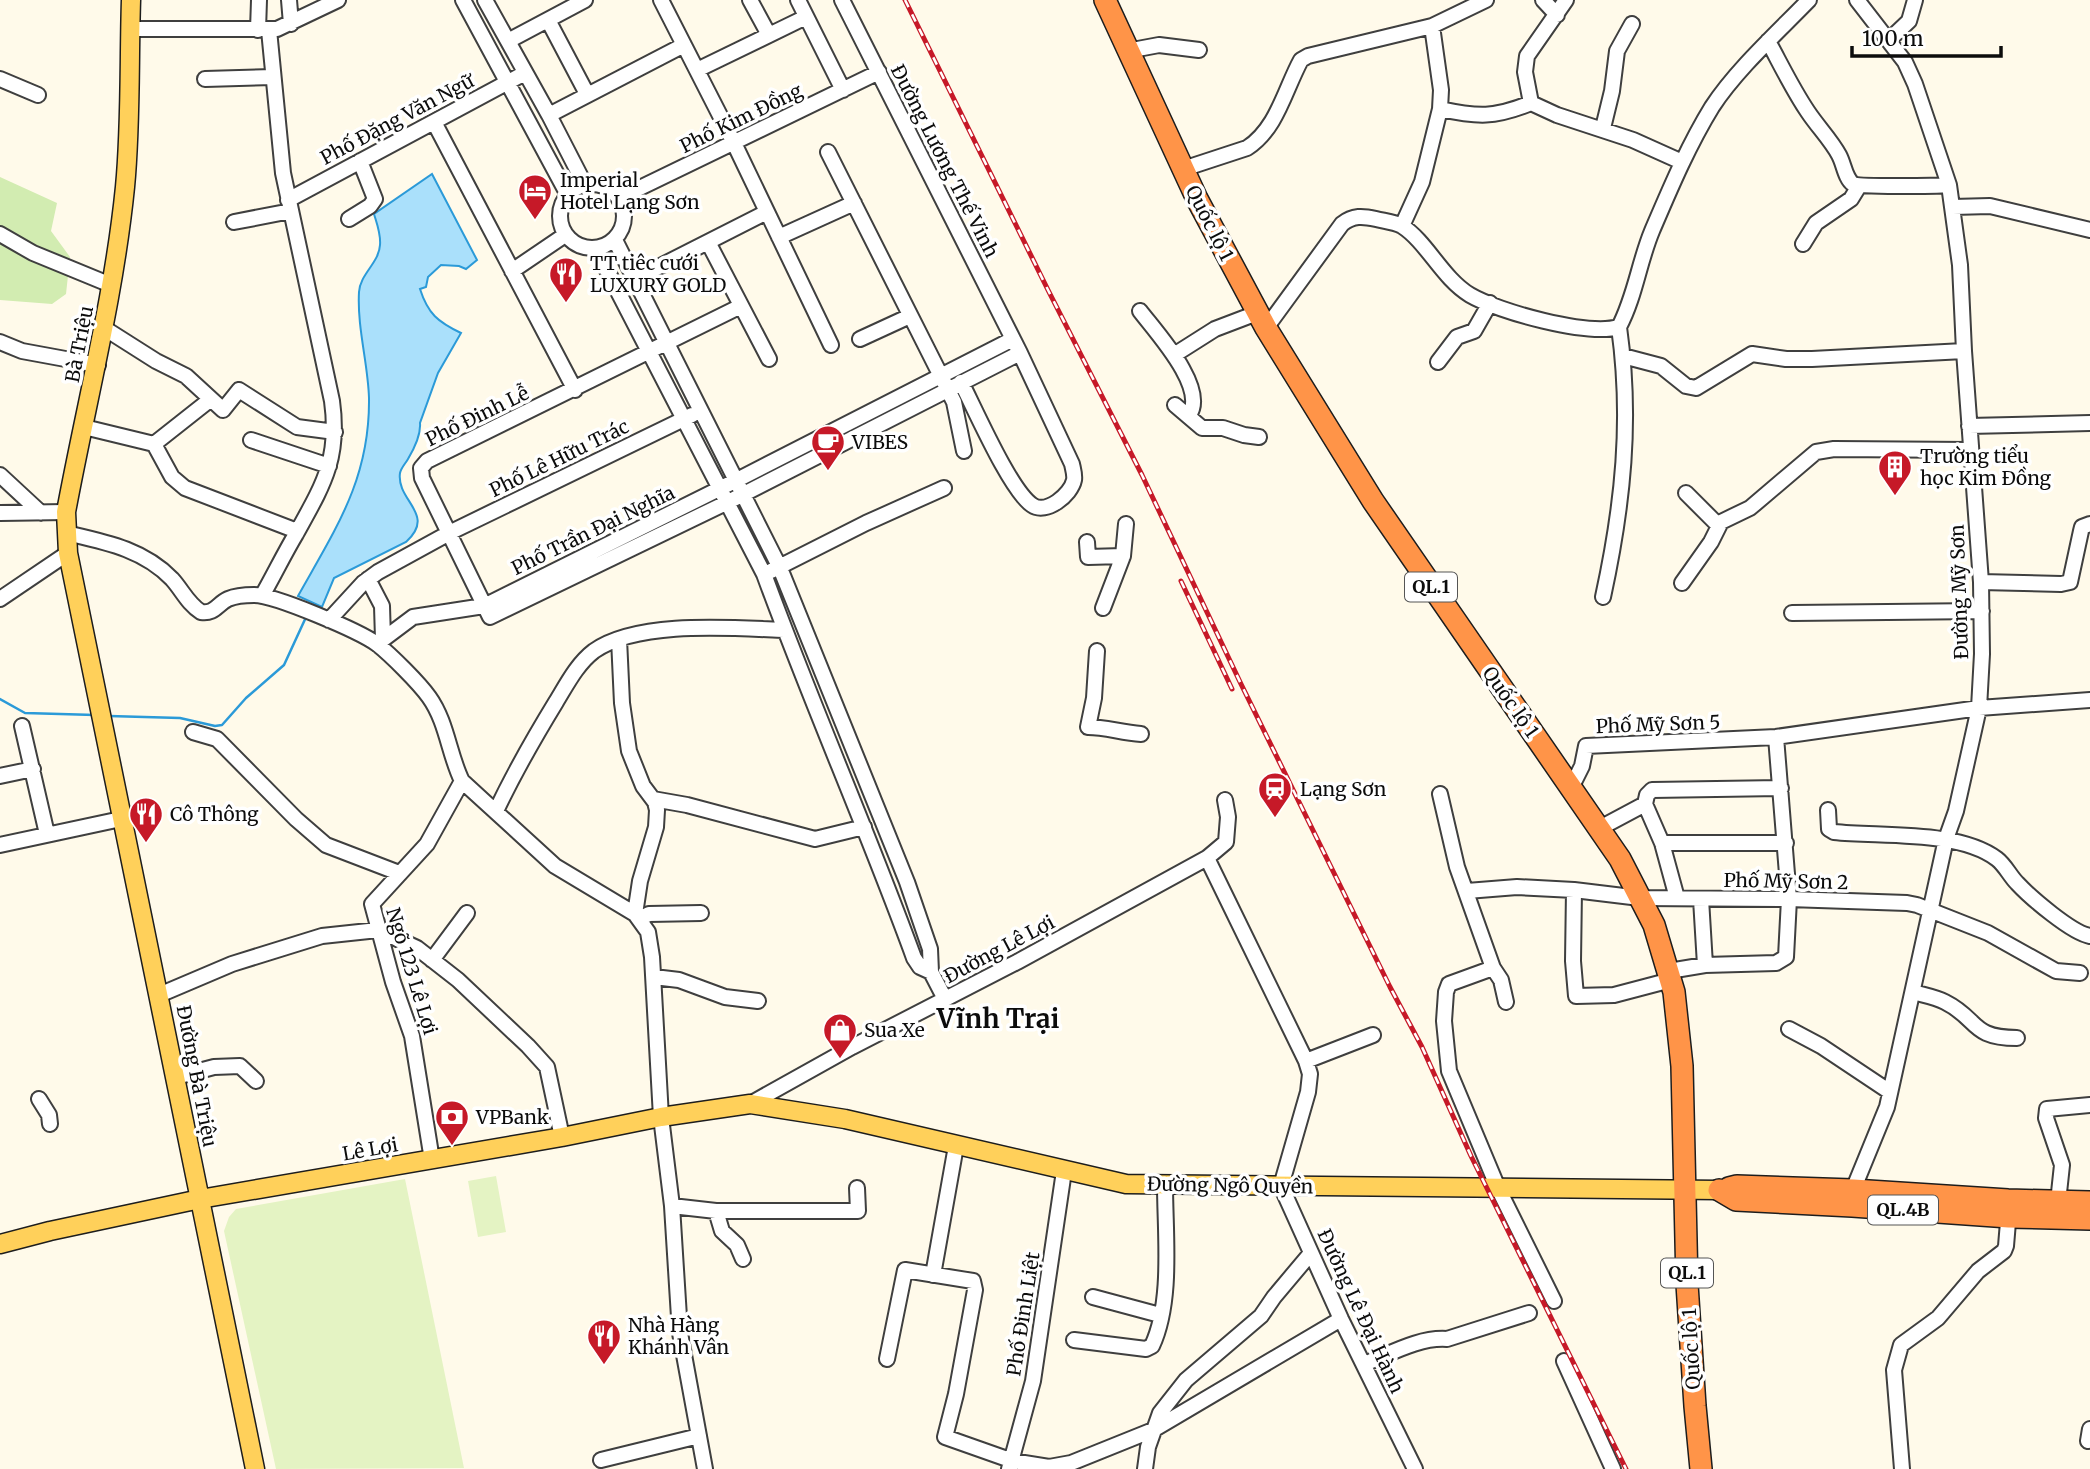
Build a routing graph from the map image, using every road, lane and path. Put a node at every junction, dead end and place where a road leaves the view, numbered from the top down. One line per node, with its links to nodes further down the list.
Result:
1 (131, 0): 26 (main road, Bà Triệu)
2 (259, 0): 27 (street)
3 (289, 0): 23 (street)
4 (338, 0): 23 (street)
5 (463, 0): 19 (street)
6 (585, 0): 22 (street)
7 (661, 0): 32 (street)
8 (750, 0): 28 (street)
9 (798, 0): 21 (street)
10 (842, 0): 36 (street, Đường Lương Thế Vinh)
11 (1105, 0): 34 (highway, Quốc lộ 1 / QL.1)
12 (1486, 0): 25 (street)
13 (1543, 0): 20 (street)
14 (1566, 0): 20 (street)
15 (1809, 0): 31 (street)
16 (1857, 0): 29 (street, Đường Mỹ Sơn)
17 (1915, 0): 29 (street)
18 (486, 3): 19 (street); 30 (street)
19 (470, 14): 41 (street)
20 (1557, 15): 45 (street)
21 (806, 17): 28 (street); 42 (street)
22 (548, 20): 30 (street); 43 (street)
23 (291, 24): 27 (street)
24 (1632, 24): 49 (street)
25 (1432, 26): 46 (street); 54 (street)
26 (130, 29): 27 (street); 77 (main road, Bà Triệu)
27 (263, 30): 38 (street)
28 (769, 36): 35 (street)
29 (1889, 40): 57 (street, Đường Mỹ Sơn)
30 (508, 41): 37 (street)
31 (1769, 41): 53 (street); 56 (street)
32 (684, 45): 35 (street); 43 (street)
33 (1199, 50): 34 (street)
34 (1127, 51): 54 (highway, Quốc lộ 1 / QL.1)
35 (697, 70): 50 (street)
36 (878, 72): 42 (street, Phố Kim Đồng); 87 (street, Đường Lương Thế Vinh)
37 (525, 73): 41 (street, Phố Đặng Văn Ngữ); 47 (street)
38 (273, 77): 40 (street); 61 (street)
39 (0, 79): 44 (street)
40 (205, 79)
41 (508, 82): 48 (street, Phố Đặng Văn Ngữ); 58 (street)
42 (843, 90): 50 (street, Phố Kim Đồng)
43 (587, 94): 47 (street)
44 (38, 95)
45 (1531, 103): 46 (street); 49 (street)
46 (1440, 109): 66 (street)
47 (549, 115): 55 (street)
48 (434, 122): 52 (street, Phố Đặng Văn Ngữ); 75 (street)
49 (1603, 128): 53 (street)
50 (734, 143): 59 (street, Phố Kim Đồng); 63 (street)
51 (828, 152): 60 (street)
52 (360, 161): 61 (street, Phố Đặng Văn Ngữ); 64 (street)
53 (1682, 162): 84 (street)
54 (1183, 169): 83 (highway, Quốc lộ 1 / QL.1)
55 (585, 185): 58 (street); 59 (street)
56 (1860, 186): 57 (street); 73 (street)
57 (1949, 186): 62 (street, Đường Mỹ Sơn)
58 (568, 195): 69 (street)
59 (619, 198): 71 (street)
60 (854, 203): 70 (street); 82 (street)
61 (289, 205): 65 (street, Phố Đặng Văn Ngữ); 110 (street)
62 (1952, 207): 67 (street); 92 (street, Đường Mỹ Sơn)
63 (766, 212): 70 (street); 72 (street)
64 (349, 219)
65 (234, 222)
66 (1402, 226): 79 (street); 83 (street)
67 (2090, 230)
68 (0, 234): 77 (street)
69 (565, 235): 74 (street); 75 (street)
70 (779, 237): 90 (street)
71 (615, 240): 74 (street); 76 (street)
72 (708, 242): 76 (street); 80 (street)
73 (1803, 244)
74 (597, 249): 78 (street)
75 (512, 271): 101 (street)
76 (634, 279): 78 (street); 89 (street)
77 (111, 285): 85 (main road, Bà Triệu)
78 (616, 288): 91 (street)
79 (1490, 303): 84 (street); 97 (street)
80 (741, 306): 89 (street, Phố Đinh Lễ); 96 (street)
81 (1140, 311): 94 (street)
82 (911, 316): 86 (street); 99 (street)
83 (1261, 321): 94 (street); 168 (highway, Quốc lộ 1 / QL.1)
84 (1619, 327): 95 (street)
85 (104, 328): 98 (main road, Bà Triệu); 102 (street)
86 (860, 339)
87 (1013, 339): 93 (street, Đường Lương Thế Vinh); 99 (street)
88 (0, 342): 98 (street)
89 (666, 343): 91 (street, Phố Đinh Lễ); 104 (street)
90 (831, 345)
91 (650, 351): 101 (street, Phố Đinh Lễ); 106 (street)
92 (1964, 351): 95 (street); 108 (street, Đường Mỹ Sơn)
93 (1020, 353): 100 (street); 100 (street, Đường Lương Thế Vinh)
94 (1174, 355): 105 (street)
95 (1623, 356): 144 (street)
96 (769, 359)
97 (1438, 362)
98 (98, 365): 109 (main road, Bà Triệu)
99 (944, 382): 100 (street); 113 (street); 116 (street); 117 (street)
100 (961, 382)
101 (575, 390): 134 (street, Phố Đinh Lễ)
102 (211, 399): 110 (street); 114 (street)
103 (1175, 405): 105 (street)
104 (702, 409): 106 (street, Phố Lê Hữu Trác); 120 (street)
105 (1189, 415): 111 (street)
106 (685, 419): 121 (street); 134 (street, Phố Lê Hữu Trác)
107 (2090, 423): 108 (street)
108 (1969, 426): 115 (street, Đường Mỹ Sơn)
109 (83, 427): 114 (street); 126 (main road, Bà Triệu)
110 (335, 432): 118 (street)
111 (1259, 437)
112 (251, 440): 118 (street)
113 (812, 440): 117 (street); 120 (street)
114 (154, 444): 132 (street)
115 (1970, 450): 131 (street); 141 (street, Đường Mỹ Sơn)
116 (964, 451)
117 (820, 454): 124 (street)
118 (329, 466): 132 (street)
119 (0, 475): 128 (street)
120 (737, 480): 121 (street, Phố Trần Đại Nghĩa); 124 (street)
121 (720, 488): 125 (street); 147 (street, Phố Trần Đại Nghĩa)
122 (944, 488): 138 (street)
123 (1686, 493): 131 (street)
124 (744, 494): 125 (street, Phố Trần Đại Nghĩa); 138 (street)
125 (728, 502): 139 (street); 147 (street, Phố Trần Đại Nghĩa)
126 (66, 512): 128 (street); 133 (main road, Bà Triệu)
127 (0, 513): 128 (street)
128 (41, 513)
129 (1126, 524): 137 (street)
130 (2090, 524): 141 (street)
131 (1718, 525): 142 (street)
132 (297, 531): 143 (street)
133 (66, 533): 136 (main road, Bà Triệu); 143 (street)
134 (451, 533): 140 (street, Phố Lê Hữu Trác); 147 (street, Phố Đinh Lễ)
135 (1087, 542): 137 (street)
136 (68, 554): 145 (street); 156 (main road, Bà Triệu)
137 (1123, 556): 146 (street)
138 (780, 568): 139 (street); 151 (street)
139 (764, 574): 152 (street)
140 (368, 579): 150 (street, Phố Lê Hữu Trác); 154 (street)
141 (1980, 582): 148 (street, Đường Mỹ Sơn)
142 (1682, 583)
143 (262, 596): 150 (street)
144 (1603, 597)
145 (0, 599)
146 (1103, 608)
147 (488, 611): 154 (street)
148 (1982, 611): 149 (street); 158 (street, Đường Mỹ Sơn)
149 (1792, 613)
150 (323, 618): 154 (street)
151 (806, 635): 152 (street); 165 (street)
152 (786, 636): 153 (street); 167 (street)
153 (619, 639): 171 (street); 174 (street)
154 (380, 642): 166 (street)
155 (1097, 651): 161 (street)
156 (96, 692): 176 (main road, Đường Bà Triệu)
157 (2090, 700): 158 (street)
158 (1979, 708): 162 (street); 180 (street, Đường Mỹ Sơn)
159 (22, 726): 163 (street)
160 (193, 732): 185 (street)
161 (1141, 734)
162 (1776, 737): 168 (street, Phố Mỹ Sơn 5); 169 (street)
163 (33, 769): 164 (street); 179 (street)
164 (0, 776)
165 (865, 778): 167 (street); 186 (street)
166 (462, 781): 174 (street); 185 (street, Ngõ 123 Lê Lợi)
167 (847, 786): 177 (street)
168 (1571, 788): 178 (highway, Quốc lộ 1 / QL.1)
169 (1781, 788): 173 (street); 182 (street)
170 (1440, 794): 189 (street)
171 (653, 799): 177 (street); 197 (street)
172 (1226, 800): 184 (street, Đường Lê Lợi)
173 (1646, 804): 178 (street); 181 (street)
174 (496, 810): 197 (street)
175 (1828, 810): 180 (street)
176 (121, 818): 179 (street); 208 (main road, Đường Bà Triệu)
177 (864, 827): 187 (street)
178 (1600, 828): 190 (highway, Quốc lộ 1 / QL.1)
179 (47, 834): 183 (street)
180 (1946, 839): 194 (street, Đường Mỹ Sơn); 199 (street)
181 (1662, 843): 182 (street); 191 (street)
182 (1786, 843): 193 (street)
183 (0, 845)
184 (1207, 858): 209 (street, Đường Lê Lợi); 215 (street)
185 (400, 873): 198 (street, Ngõ 123 Lê Lợi)
186 (907, 882): 187 (street); 203 (street)
187 (889, 890): 203 (street)
188 (1574, 890): 189 (street, Phố Mỹ Sơn 2); 190 (street, Phố Mỹ Sơn 2); 205 (street)
189 (1467, 891): 202 (street)
190 (1640, 898): 191 (street, Phố Mỹ Sơn 2); 205 (highway, Quốc lộ 1 / QL.1)
191 (1677, 898): 192 (street, Phố Mỹ Sơn 2)
192 (1701, 899): 193 (street, Phố Mỹ Sơn 2); 201 (street)
193 (1789, 899): 194 (street, Phố Mỹ Sơn 2); 201 (street)
194 (1930, 910): 204 (street, Phố Mỹ Sơn 2); 207 (street, Đường Mỹ Sơn)
195 (701, 913): 197 (street)
196 (467, 914): 200 (street)
197 (637, 916): 206 (street)
198 (378, 930): 200 (street); 208 (street); 226 (street, Ngõ 123 Lê Lợi)
199 (2090, 936)
200 (432, 960): 224 (street)
201 (1705, 965): 205 (street)
202 (1493, 968): 211 (street); 231 (street)
203 (931, 972): 209 (street)
204 (2080, 973)
205 (1670, 976): 232 (highway, Quốc lộ 1 / QL.1)
206 (654, 977): 210 (street); 222 (street)
207 (1913, 992): 214 (street); 218 (street, Đường Mỹ Sơn)
208 (159, 996): 216 (main road, Đường Bà Triệu)
209 (945, 999): 220 (street, Đường Lê Lợi)
210 (758, 1001)
211 (1506, 1002)
212 (1789, 1029): 218 (street)
213 (1373, 1035): 215 (street)
214 (2017, 1038)
215 (1306, 1061): 229 (street)
216 (176, 1077): 217 (street); 235 (main road, Đường Bà Triệu)
217 (256, 1081)
218 (1889, 1092): 234 (street, Đường Mỹ Sơn)
219 (39, 1099): 223 (street)
220 (750, 1104): 222 (main road, Lê Lợi); 225 (main road, Đường Ngô Quyền)
221 (2090, 1105): 236 (street)
222 (661, 1117): 224 (main road, Lê Lợi); 238 (street)
223 (50, 1124)
224 (562, 1137): 226 (main road, Lê Lợi)
225 (956, 1146): 227 (main road, Đường Ngô Quyền); 245 (street)
226 (432, 1160): 235 (main road, Lê Lợi)
227 (1064, 1171): 228 (main road, Đường Ngô Quyền); 258 (street, Phố Đinh Liệt)
228 (1165, 1185): 229 (main road, Đường Ngô Quyền); 249 (street)
229 (1281, 1186): 231 (main road, Đường Ngô Quyền); 243 (street, Đường Lê Đại Hành)
230 (857, 1188): 240 (street)
231 (1498, 1188): 232 (main road, Đường Ngô Quyền); 247 (street)
232 (1685, 1190): 233 (main road, Đường Ngô Quyền); 264 (highway, Quốc lộ 1 / QL.1)
233 (1718, 1190): 234 (highway, Đường Ngô Quyền / QL.4B)
234 (1853, 1198): 239 (highway, Đường Ngô Quyền / QL.4B)
235 (200, 1199): 242 (main road, Lê Lợi); 259 (main road, Đường Bà Triệu)
236 (2058, 1202): 237 (highway, Đường Ngô Quyền / QL.4B); 239 (highway, Đường Ngô Quyền / QL.4B)
237 (2090, 1202)
238 (672, 1206): 240 (street); 256 (street)
239 (2008, 1209): 241 (highway, Đường Ngô Quyền / QL.4B); 265 (street)
240 (716, 1210): 244 (street)
241 (2090, 1219)
242 (0, 1244)
243 (1311, 1252): 250 (street, Đường Lê Đại Hành); 255 (street)
244 (743, 1259)
245 (933, 1275): 252 (street); 258 (street)
246 (1093, 1297): 249 (street)
247 (1554, 1301)
248 (1529, 1313): 254 (street)
249 (1160, 1315): 251 (street)
250 (1341, 1319): 254 (street, Đường Lê Đại Hành); 255 (street)
251 (1074, 1339)
252 (887, 1359)
253 (1564, 1361): 263 (street)
254 (1364, 1364): 262 (street, Đường Lê Đại Hành)
255 (1153, 1430): 258 (street); 261 (street)
256 (699, 1436): 257 (street); 260 (street)
257 (601, 1461)
258 (1011, 1465)
259 (255, 1469)
260 (705, 1469)
261 (1145, 1469)
262 (1415, 1469)
263 (1613, 1469)
264 (1701, 1469)
265 (1902, 1469)

